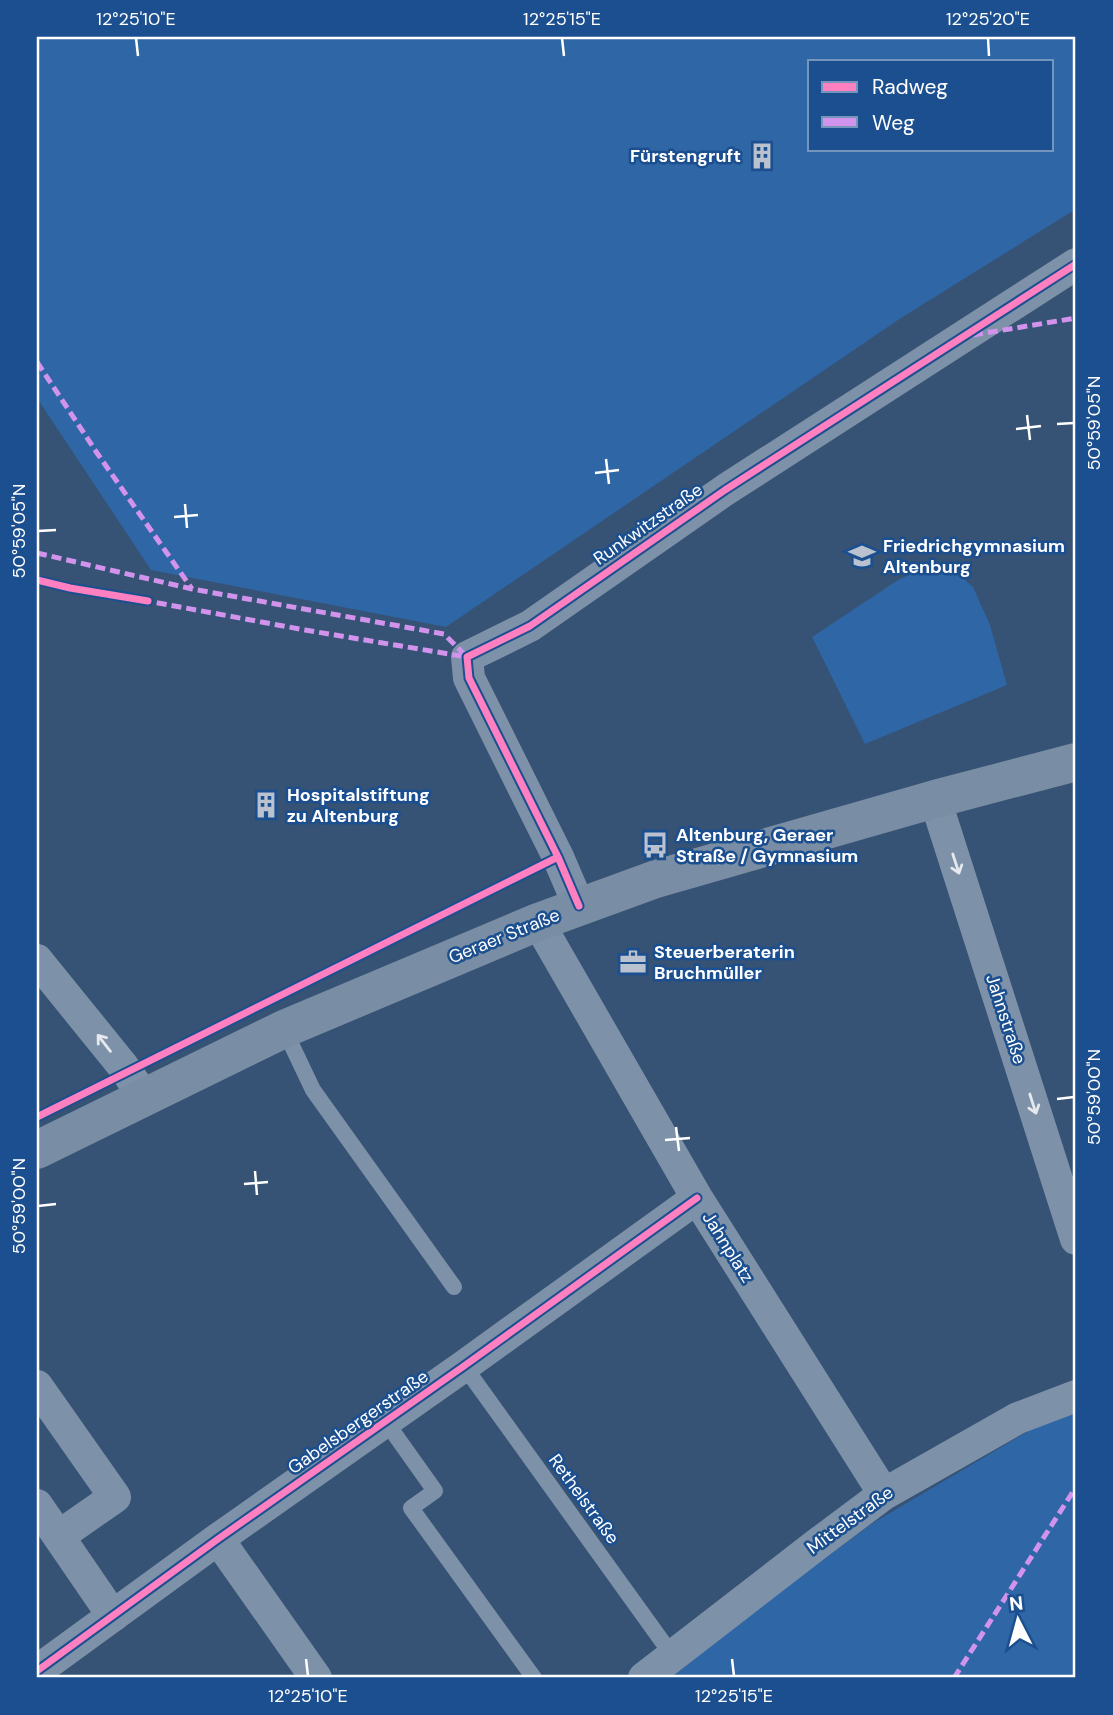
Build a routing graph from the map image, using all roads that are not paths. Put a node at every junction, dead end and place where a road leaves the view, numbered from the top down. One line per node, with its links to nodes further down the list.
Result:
1 (1076, 264): 4 (street, Runkwitzstraße)
2 (1076, 762): 3 (main road, Geraer Straße)
3 (935, 799): 4 (main road, Geraer Straße); 11 (street, Jahnstraße, one-way to 11)
4 (579, 906): 5 (main road, Geraer Straße)
5 (538, 922): 7 (main road, Geraer Straße); 10 (street, Jahnplatz)
6 (37, 960): 8 (street, one-way to 6)
7 (284, 1029): 8 (main road, Geraer Straße); 12 (lane)
8 (145, 1098): 9 (main road, Geraer Straße)
9 (37, 1150)
10 (697, 1198): 13 (street, Gabelsbergerstraße); 17 (street, Jahnplatz)
11 (1076, 1239)
12 (454, 1287)
13 (464, 1366): 16 (street, Gabelsbergerstraße); 22 (lane, Rethelstraße)
14 (37, 1386): 19 (street)
15 (1076, 1396): 17 (street, Mittelstraße)
16 (386, 1422): 20 (street, Gabelsbergerstraße); 25 (lane)
17 (884, 1494): 22 (street, Mittelstraße)
18 (37, 1505): 19 (street)
19 (59, 1536): 21 (street)
20 (218, 1539): 21 (street, Gabelsbergerstraße); 24 (street)
21 (113, 1616): 23 (street, Gabelsbergerstraße)
22 (672, 1655): 26 (street, Mittelstraße)
23 (37, 1671)
24 (316, 1678)
25 (534, 1678)
26 (644, 1678)

